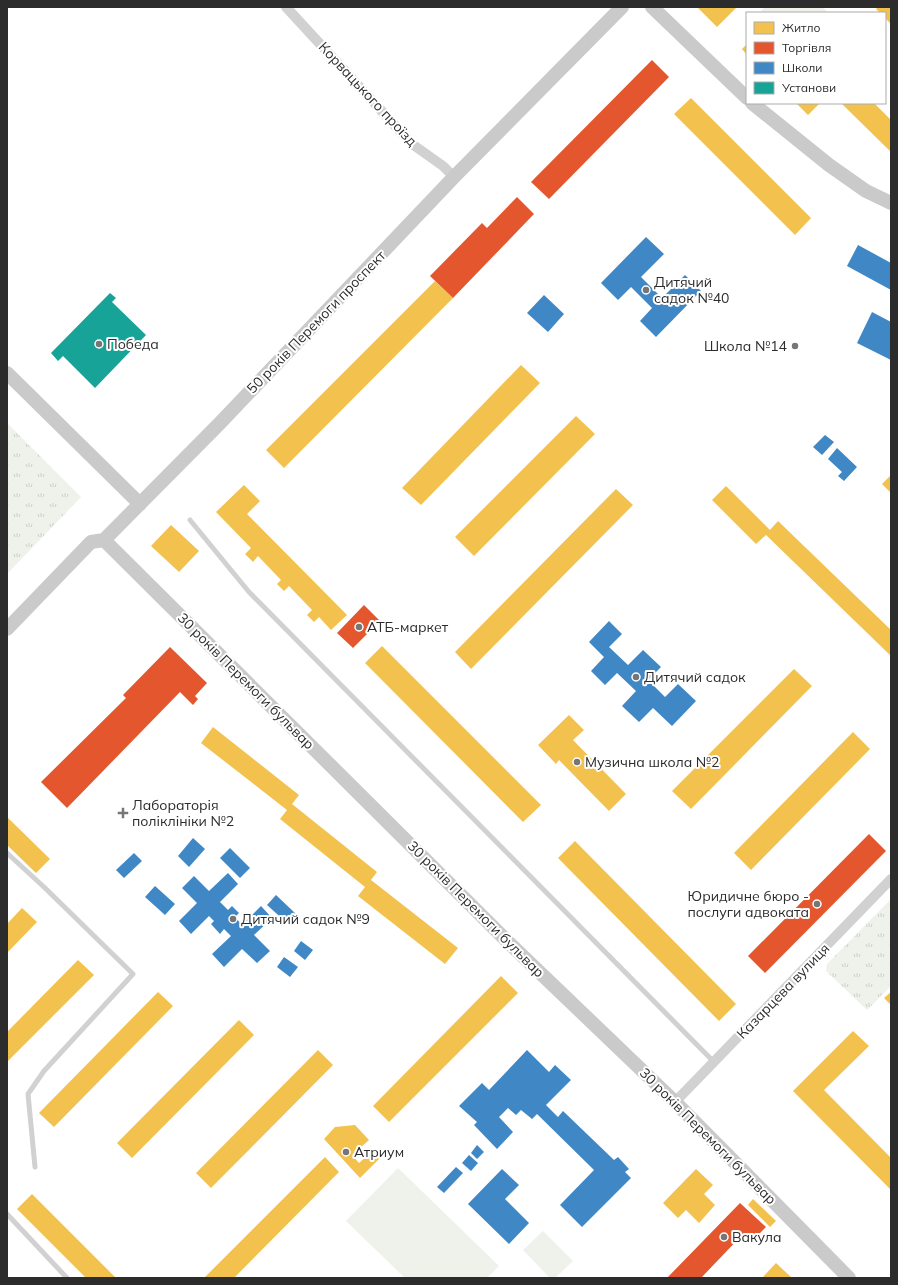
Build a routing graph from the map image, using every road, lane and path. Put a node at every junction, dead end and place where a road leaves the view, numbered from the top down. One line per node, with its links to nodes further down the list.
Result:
1 (286, 7): 6 (street, Корвацького проїзд)
2 (622, 7): 6 (main road, 50 років Перемоги проспект)
3 (652, 7): 4 (main road)
4 (746, 97)
5 (753, 104): 7 (main road)
6 (454, 177): 9 (main road, 50 років Перемоги проспект)
7 (891, 203)
8 (7, 373): 9 (main road)
9 (140, 504): 11 (main road, 50 років Перемоги проспект)
10 (190, 520): 15 (lane)
11 (104, 540): 12 (main road, 50 років Перемоги проспект); 16 (main road, 30 років Перемоги бульвар)
12 (7, 629)
13 (7, 853): 17 (lane)
14 (891, 879): 15 (street, Казарцева вулиця)
15 (714, 1062): 16 (street, Казарцева вулиця)
16 (675, 1102): 20 (main road, 30 років Перемоги бульвар)
17 (35, 1166)
18 (7, 1214): 19 (lane)
19 (67, 1278)
20 (849, 1278)

